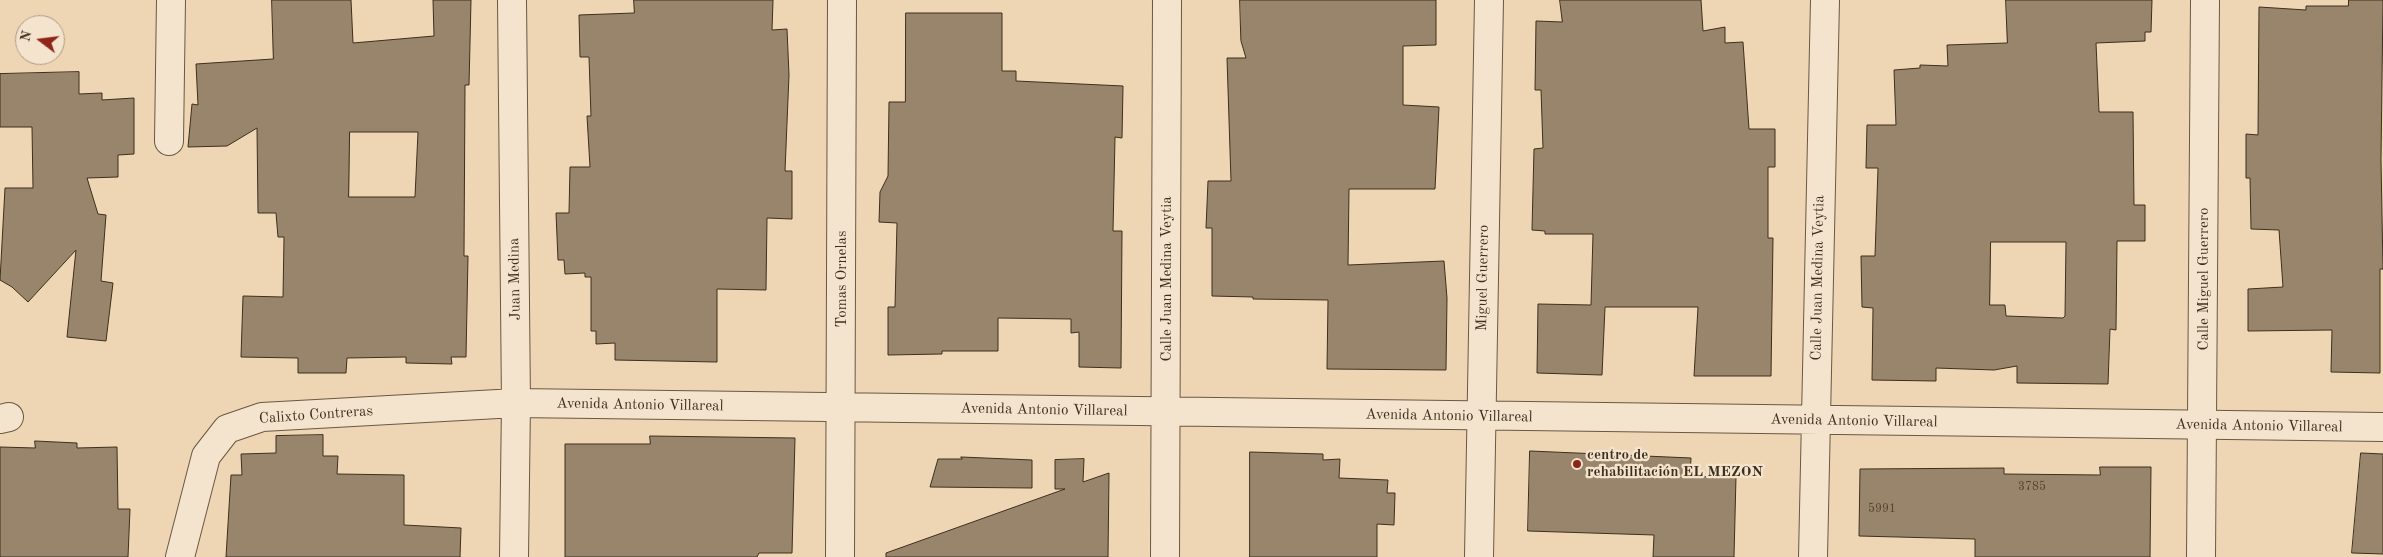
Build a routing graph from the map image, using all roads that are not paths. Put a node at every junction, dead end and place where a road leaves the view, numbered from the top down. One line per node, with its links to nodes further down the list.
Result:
1 (171, 0): 8 (street)
2 (512, 0): 9 (street, Juan Medina)
3 (842, 0): 10 (street, Tomas Ornelas)
4 (1167, 0): 11 (street, Calle Juan Medina Veytia)
5 (1489, 0): 12 (street, Miguel Guerrero)
6 (1825, 0): 13 (street, Calle Juan Medina Veytia)
7 (2205, 0): 14 (street, Calle Miguel Guerrero)
8 (170, 142)
9 (516, 403): 10 (street, Avenida Antonio Villareal); 16 (street, Calixto Contreras); 17 (street, Juan Medina)
10 (841, 408): 11 (street, Avenida Antonio Villareal); 18 (street, Tomas Ornelas)
11 (1167, 412): 12 (street, Avenida Antonio Villareal); 19 (street, Calle Juan Medina Veytia)
12 (1480, 416): 13 (street, Avenida Antonio Villareal); 20 (street, Miguel Guerrero)
13 (1814, 420): 14 (street, Avenida Antonio Villareal); 21 (street, Calle Juan Medina Veytia)
14 (2203, 425): 15 (street, Avenida Antonio Villareal); 22 (street, Calle Miguel Guerrero)
15 (2383, 427)
16 (180, 557)
17 (514, 557)
18 (840, 557)
19 (1165, 557)
20 (1479, 557)
21 (1813, 557)
22 (2201, 557)

